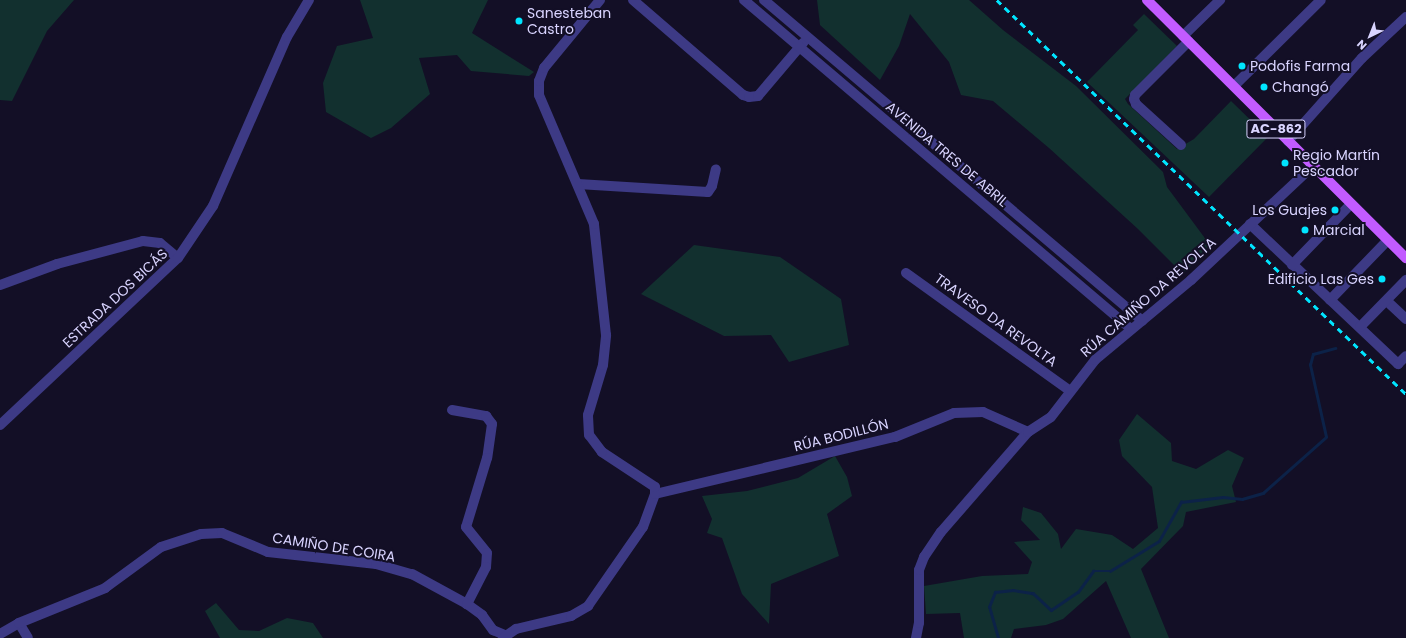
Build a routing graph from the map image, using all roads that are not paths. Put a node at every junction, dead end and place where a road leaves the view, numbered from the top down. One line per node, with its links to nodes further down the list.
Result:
1 (309, 0): 22 (street, ESTRADA DOS BICÁS)
2 (600, 0): 18 (street)
3 (633, 0): 12 (street)
4 (744, 0): 12 (street, AVENIDA TRES DE ABRIL)
5 (764, 0): 10 (street, AVENIDA TRES DE ABRIL)
6 (1147, 0): 11 (main road, AC-862)
7 (1220, 0): 11 (street)
8 (1320, 0): 13 (street)
9 (1406, 17): 14 (street)
10 (808, 37): 12 (street); 32 (street, AVENIDA TRES DE ABRIL)
11 (1186, 39): 13 (main road, AC-862); 15 (street)
12 (800, 47): 33 (street, AVENIDA TRES DE ABRIL)
13 (1234, 86): 14 (main road, AC-862)
14 (1288, 141): 16 (main road, AC-862)
15 (1181, 145)
16 (1313, 166): 19 (main road, AC-862); 20 (street, RÚA CAMIÑO DA REVOLTA)
17 (716, 169): 18 (street)
18 (578, 184): 40 (street)
19 (1351, 204): 21 (main road, AC-862); 24 (street)
20 (1250, 224): 24 (street); 32 (street, RÚA CAMIÑO DA REVOLTA)
21 (1388, 240): 23 (main road, AC-862); 29 (street)
22 (178, 258): 27 (street); 38 (street, ESTRADA DOS BICÁS)
23 (1406, 258)
24 (1292, 265): 29 (street)
25 (906, 273): 36 (street, TRAVESO DA REVOLTA)
26 (1406, 280): 34 (street)
27 (0, 285)
28 (1406, 288): 30 (street)
29 (1330, 300): 34 (street)
30 (1390, 304): 31 (street); 34 (street)
31 (1406, 319)
32 (1142, 321): 33 (street, RÚA CAMIÑO DA REVOLTA)
33 (1131, 330): 36 (street, RÚA CAMIÑO DA REVOLTA)
34 (1362, 330): 35 (street)
35 (1406, 356)
36 (1069, 390): 39 (street, RÚA CAMIÑO DA REVOLTA)
37 (452, 410): 41 (street)
38 (0, 425)
39 (1028, 432): 40 (street, RÚA BODILLÓN); 46 (street, RÚA CAMIÑO DA REVOLTA)
40 (655, 494): 44 (street)
41 (468, 604): 42 (street, CAMIÑO DE COIRA); 44 (street, CAMIÑO DE COIRA)
42 (19, 622): 43 (street, CAMIÑO DE COIRA); 45 (street)
43 (0, 634)
44 (504, 637)
45 (28, 638)
46 (916, 638)

